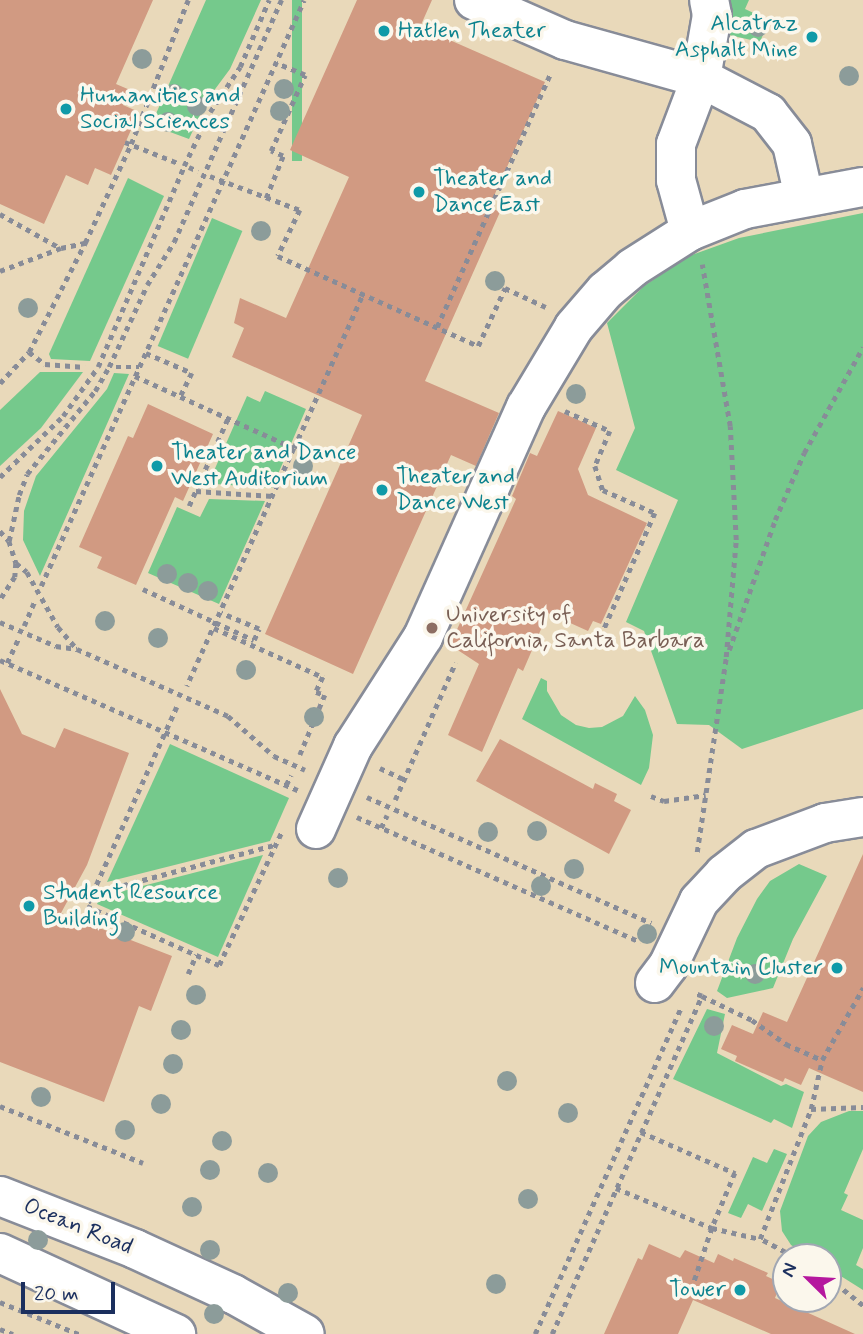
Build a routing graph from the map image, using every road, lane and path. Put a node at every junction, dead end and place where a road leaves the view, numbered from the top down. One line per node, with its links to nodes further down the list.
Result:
1 (188, 0): 10 (path)
2 (269, 0): 39 (path)
3 (281, 0): 44 (path)
4 (304, 0): 8 (path)
5 (474, 0): 7 (street)
6 (709, 0): 9 (street)
7 (565, 40): 9 (street); 26 (path)
8 (276, 63): 15 (path); 18 (path)
9 (701, 78): 17 (street); 20 (street)
10 (128, 143): 11 (path); 21 (path)
11 (178, 163)
12 (189, 167): 13 (path)
13 (198, 171)
14 (210, 176): 15 (path)
15 (221, 180): 18 (path); 29 (path)
16 (863, 187): 17 (street)
17 (804, 197): 20 (street)
18 (266, 198): 24 (path)
19 (0, 214): 22 (path)
20 (690, 231): 57 (path); 75 (street)
21 (85, 243): 22 (path); 28 (path)
22 (61, 248): 23 (path)
23 (0, 271)
24 (363, 294): 26 (path); 38 (path)
25 (550, 309): 26 (path)
26 (437, 327)
27 (863, 347): 57 (path)
28 (29, 352): 30 (path); 34 (path)
29 (146, 353): 31 (path); 35 (path)
30 (85, 367)
31 (139, 367): 32 (path); 33 (path)
32 (116, 368)
33 (135, 376): 35 (path); 46 (path)
34 (0, 383)
35 (181, 396): 37 (path)
36 (553, 405): 54 (path)
37 (228, 418): 38 (path); 40 (path)
38 (294, 448): 41 (path)
39 (0, 477)
40 (196, 491): 41 (path); 42 (path)
41 (273, 496): 50 (path)
42 (189, 506)
43 (0, 531): 44 (path)
44 (9, 541): 45 (path)
45 (16, 563): 48 (path); 56 (path)
46 (41, 586)
47 (143, 589): 52 (path)
48 (0, 600)
49 (34, 602): 53 (path)
50 (221, 612): 52 (path); 52 (path)
51 (0, 622): 56 (path)
52 (215, 625): 61 (path); 64 (path)
53 (24, 626)
54 (604, 629)
55 (18, 639): 59 (path)
56 (77, 649): 66 (path)
57 (726, 657): 71 (path)
58 (0, 660): 59 (path)
59 (7, 663): 63 (path)
60 (455, 663): 68 (path)
61 (187, 686)
62 (177, 707): 63 (path)
63 (167, 733): 69 (path); 80 (path)
64 (300, 755)
65 (370, 764): 68 (path)
66 (315, 774)
67 (291, 775): 69 (path)
68 (404, 779): 73 (path)
69 (286, 785): 75 (path)
70 (357, 793): 82 (path)
71 (706, 795): 72 (path); 78 (path)
72 (651, 796)
73 (395, 800)
74 (387, 816): 77 (path)
75 (311, 817): 77 (path); 79 (path)
76 (863, 817): 82 (street)
77 (381, 828): 82 (path)
78 (698, 839)
79 (275, 845): 80 (path); 81 (path)
80 (93, 893): 81 (path)
81 (196, 955): 83 (path)
82 (667, 967): 108 (path)
83 (188, 974)
84 (863, 988): 87 (path)
85 (694, 993): 86 (path)
86 (702, 996): 87 (path); 91 (path)
87 (821, 1060): 90 (path)
88 (0, 1106): 92 (path)
89 (863, 1107): 90 (path)
90 (811, 1109): 96 (path)
91 (641, 1132): 93 (path); 95 (path)
92 (143, 1163)
93 (617, 1188): 95 (path); 109 (path)
94 (0, 1196): 107 (street, Ocean Road)
95 (712, 1228): 96 (path); 100 (path)
96 (760, 1239): 97 (path)
97 (772, 1245)
98 (0, 1253): 106 (street)
99 (842, 1288): 102 (path)
100 (692, 1289)
101 (0, 1302): 105 (path)
102 (863, 1305)
103 (0, 1329): 104 (path)
104 (13, 1334)
105 (79, 1334)
106 (176, 1334)
107 (305, 1334)
108 (535, 1334)
109 (552, 1334)

